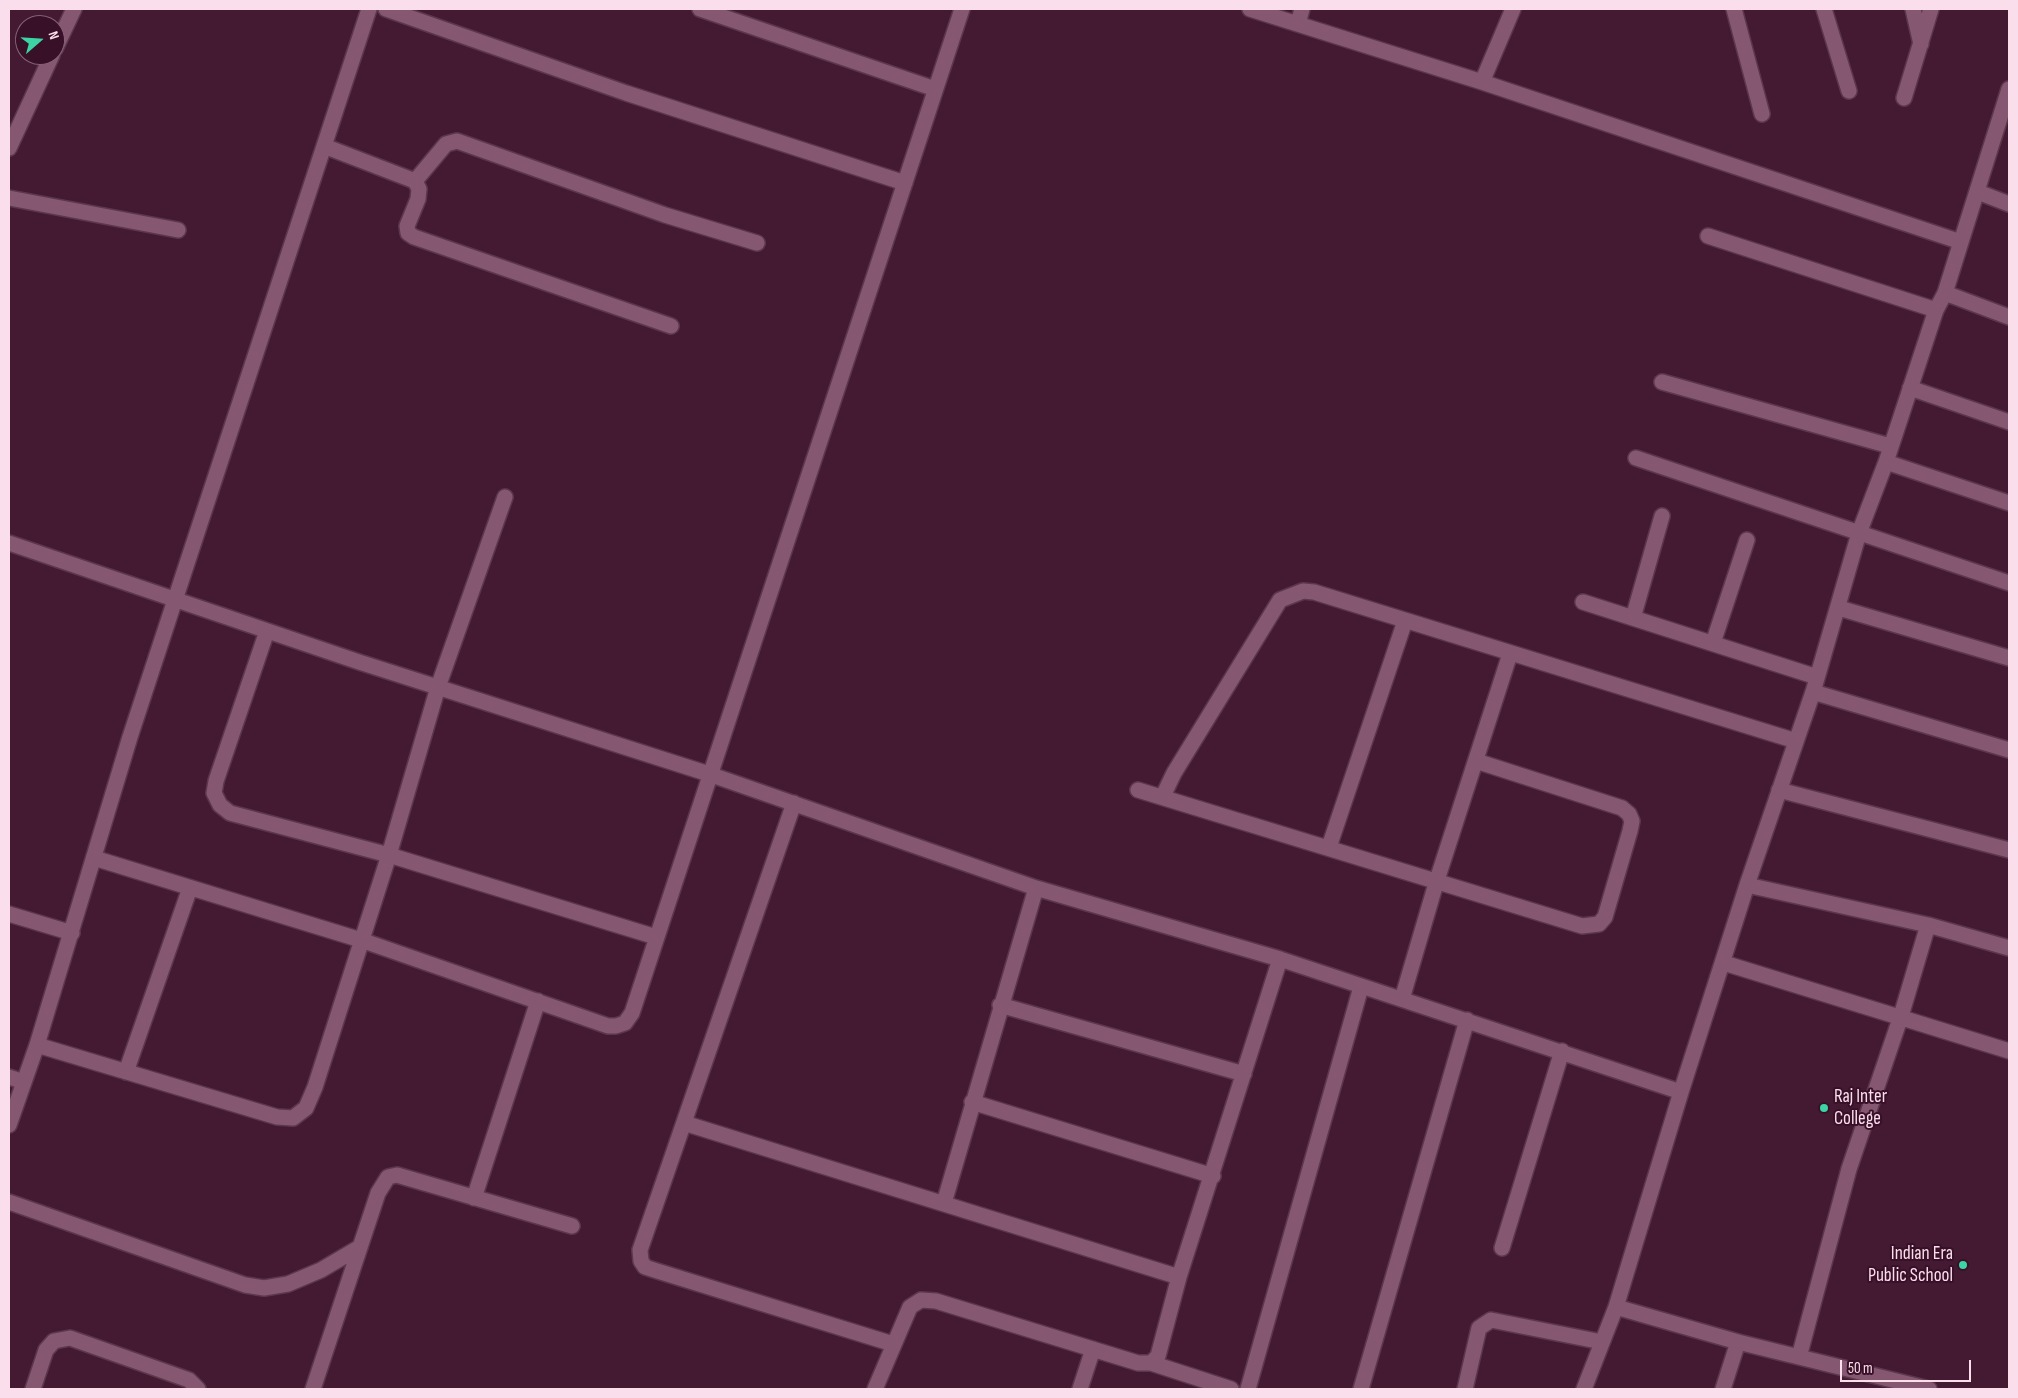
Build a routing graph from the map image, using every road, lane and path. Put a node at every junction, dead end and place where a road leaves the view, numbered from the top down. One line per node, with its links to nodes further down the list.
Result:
1 (74, 9): 14 (street)
2 (369, 9): 23 (street)
3 (386, 9): 26 (street)
4 (700, 9): 18 (street)
5 (962, 9): 18 (street)
6 (1250, 9): 13 (street)
7 (1302, 9): 13 (street)
8 (1513, 9): 17 (street)
9 (1734, 9): 22 (street)
10 (1824, 9): 20 (street)
11 (1913, 9): 15 (street)
12 (1932, 9): 15 (street)
13 (1298, 24): 17 (street)
14 (65, 28)
15 (1921, 44): 21 (street)
16 (47, 65): 24 (street)
17 (1482, 82): 32 (street)
18 (935, 89): 26 (street)
19 (2009, 89): 27 (street)
20 (1849, 92)
21 (1904, 98)
22 (1762, 114)
23 (324, 146): 25 (street); 51 (street)
24 (9, 148)
25 (415, 181): 33 (street); 37 (street)
26 (905, 183): 66 (street)
27 (1978, 192): 29 (street); 32 (street)
28 (9, 198): 30 (street)
29 (2009, 204)
30 (178, 230)
31 (1708, 236): 35 (street)
32 (1961, 242): 34 (street)
33 (757, 243)
34 (1945, 293): 35 (street); 36 (street)
35 (1936, 310): 39 (street)
36 (2009, 317)
37 (671, 326)
38 (1662, 382): 41 (street)
39 (1910, 388): 40 (street); 41 (street)
40 (2009, 422)
41 (1890, 446): 43 (street)
42 (1636, 458): 47 (street)
43 (1886, 462): 45 (street); 47 (street)
44 (506, 497): 61 (street)
45 (2009, 503)
46 (1662, 516): 54 (street)
47 (1859, 533): 50 (street); 53 (street)
48 (1747, 540): 57 (street)
49 (9, 543): 51 (street)
50 (2009, 583)
51 (174, 601): 56 (street); 74 (street)
52 (1583, 602): 54 (street)
53 (1839, 608): 59 (street); 60 (street)
54 (1633, 618): 57 (street)
55 (1406, 621): 58 (street); 69 (street); 71 (street)
56 (267, 630): 61 (street); 73 (street)
57 (1713, 643): 60 (street)
58 (1510, 654): 63 (street); 65 (street)
59 (2009, 658)
60 (1817, 676): 62 (street)
61 (438, 687): 66 (street); 73 (street)
62 (1813, 692): 63 (street); 64 (street)
63 (1796, 741): 68 (street)
64 (2009, 750)
65 (1476, 761): 75 (street); 75 (street)
66 (709, 774): 70 (street); 82 (street)
67 (1138, 790): 69 (street)
68 (1779, 790): 72 (street); 76 (street)
69 (1163, 796): 71 (street)
70 (794, 803): 78 (street); 102 (street)
71 (1329, 847): 75 (street)
72 (2009, 850)
73 (389, 854): 82 (street); 83 (street)
74 (94, 858): 77 (street); 81 (street)
75 (1438, 880): 88 (street)
76 (1747, 885): 80 (street); 86 (street)
77 (190, 888): 83 (street); 96 (street)
78 (1036, 888): 85 (street); 90 (street)
79 (9, 914): 81 (street)
80 (1928, 926): 84 (street); 91 (street)
81 (72, 932): 93 (street)
82 (656, 937): 89 (street)
83 (361, 940): 89 (street); 96 (street)
84 (2009, 948)
85 (1280, 960): 87 (street); 97 (street)
86 (1724, 963): 91 (street); 100 (street)
87 (1361, 987): 88 (street); 125 (street)
88 (1402, 999): 92 (street)
89 (538, 1002): 105 (street)
90 (1000, 1005): 97 (street); 101 (street)
91 (1901, 1016): 95 (street); 117 (street)
92 (1467, 1020): 94 (street); 126 (street)
93 (37, 1045): 96 (street); 99 (street)
94 (1562, 1051): 100 (street); 110 (street)
95 (2009, 1051)
96 (126, 1072)
97 (1244, 1074): 104 (street)
98 (9, 1077): 99 (street)
99 (24, 1082): 103 (street)
100 (1681, 1092): 112 (street)
101 (972, 1102): 104 (street); 107 (street)
102 (684, 1123): 107 (street); 115 (street)
103 (9, 1125)
104 (1213, 1176): 111 (street)
105 (474, 1198): 108 (street); 109 (street)
106 (9, 1202): 109 (street)
107 (944, 1203): 111 (street)
108 (572, 1226)
109 (360, 1247): 121 (street)
110 (1502, 1248)
111 (1179, 1278): 118 (street)
112 (1616, 1307): 113 (street); 114 (street)
113 (1602, 1342): 127 (street); 128 (street)
114 (1738, 1342): 117 (street); 129 (street)
115 (893, 1344): 116 (street); 122 (street)
116 (1092, 1349): 118 (street); 123 (street)
117 (1799, 1357): 130 (street)
118 (1151, 1363): 124 (street)
119 (33, 1389): 120 (street)
120 (198, 1389)
121 (312, 1389)
122 (875, 1389)
123 (1080, 1389)
124 (1232, 1389)
125 (1248, 1389)
126 (1361, 1389)
127 (1465, 1389)
128 (1584, 1389)
129 (1722, 1389)
130 (1929, 1389)

